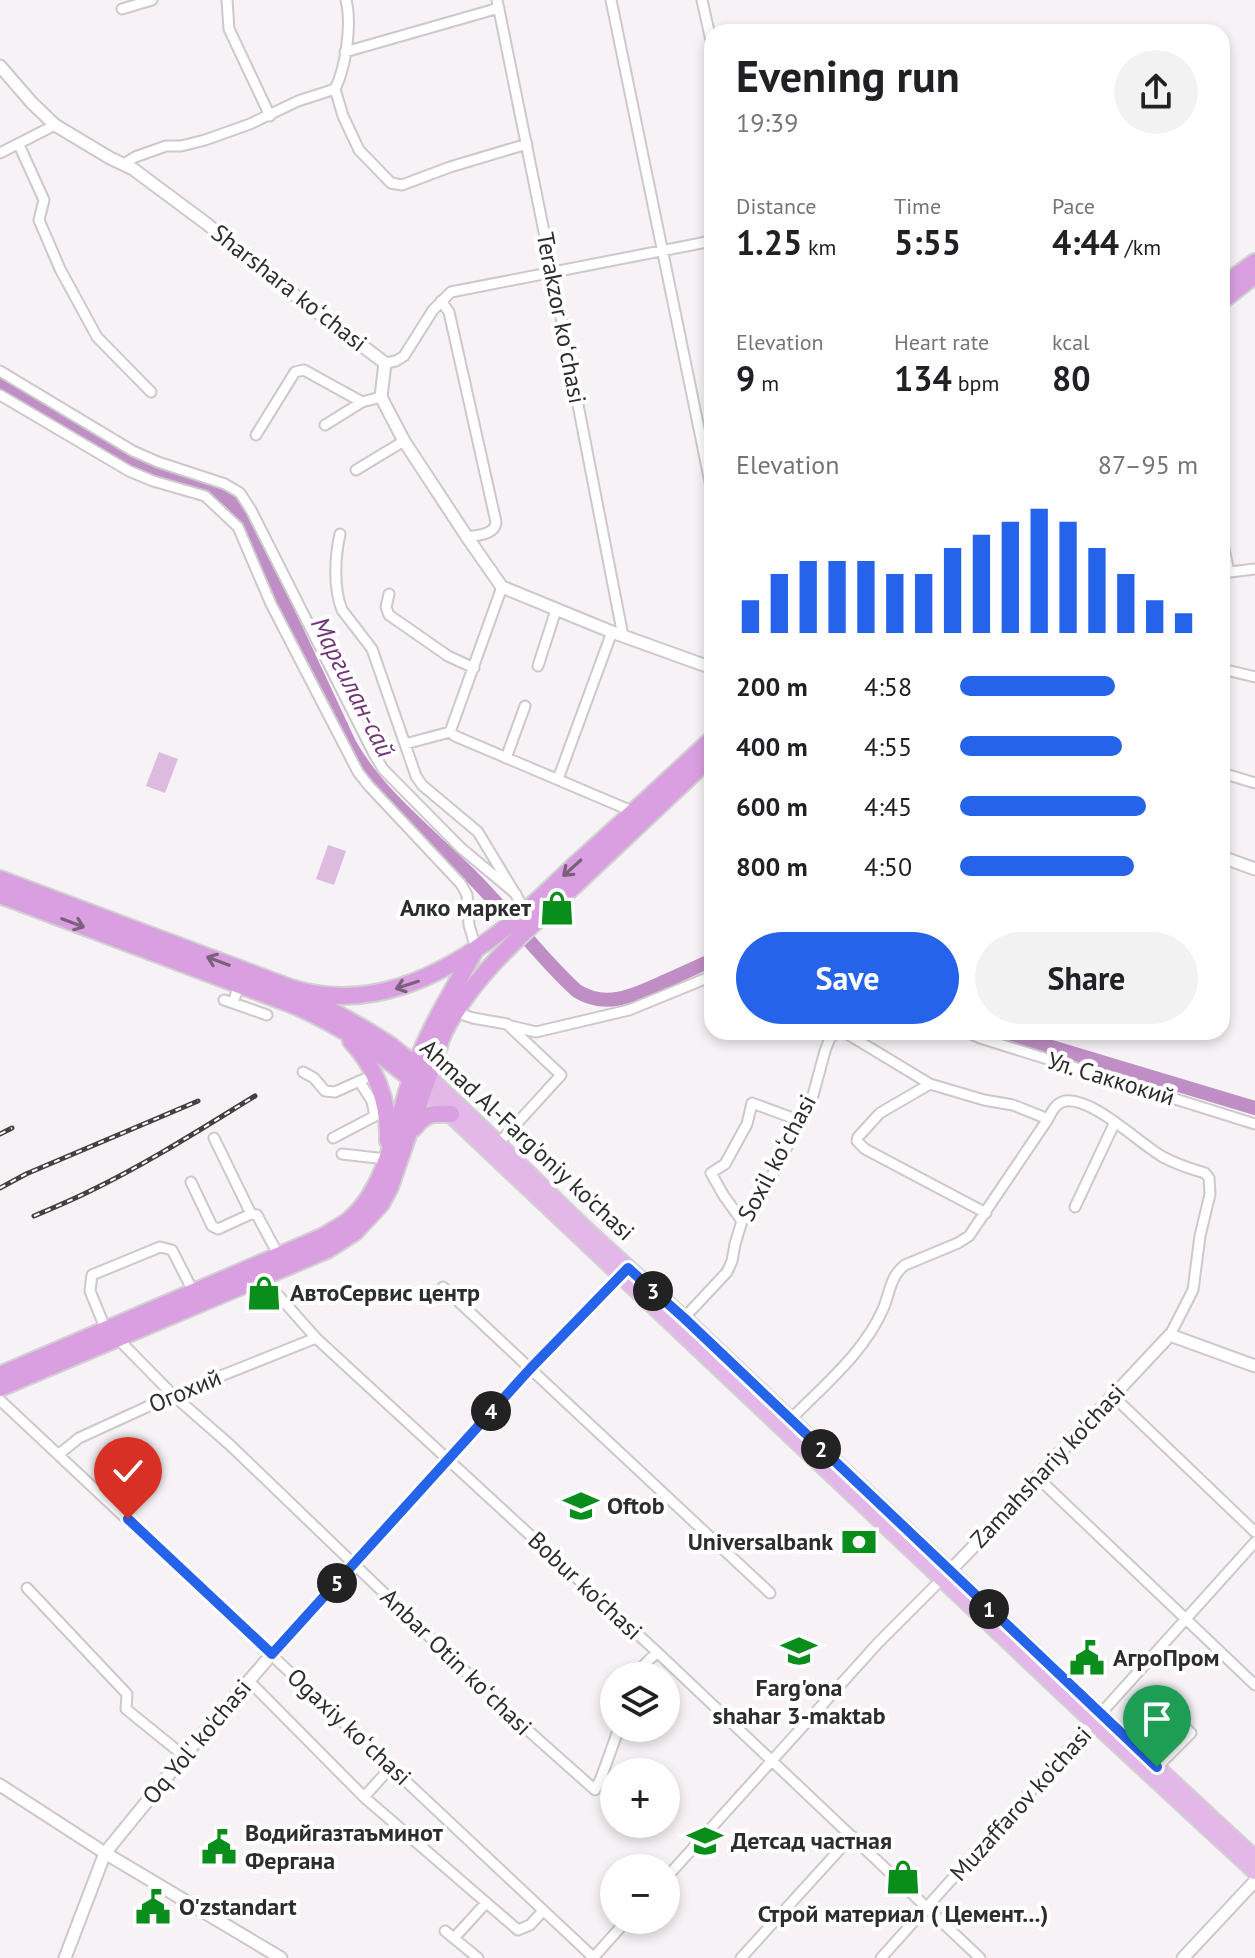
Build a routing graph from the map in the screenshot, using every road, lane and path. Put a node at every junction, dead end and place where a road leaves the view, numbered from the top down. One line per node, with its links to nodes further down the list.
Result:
1 (152, 0): 7 (street)
2 (227, 0): 12 (street)
3 (346, 0): 9 (street)
4 (611, 0): 19 (street)
5 (702, 0): 8 (street)
6 (498, 4): 9 (street); 14 (street, Terakzor koʻchasi)
7 (122, 9)
8 (707, 24)
9 (345, 52): 11 (street)
10 (0, 66): 13 (street, Sharshara koʻchasi)
11 (335, 89): 12 (street); 14 (street)
12 (270, 116): 17 (street)
13 (55, 125): 15 (street); 17 (street, Sharshara koʻchasi)
14 (527, 144): 21 (street, Terakzor koʻchasi)
15 (19, 145): 16 (street); 28 (street)
16 (0, 153)
17 (124, 164): 26 (street, Sharshara koʻchasi)
18 (704, 242): 19 (street)
19 (664, 250): 21 (street); 35 (street)
20 (1255, 262): 23 (highway)
21 (552, 271): 25 (street); 44 (street, Terakzor koʻchasi)
22 (1255, 275): 24 (highway)
23 (1230, 280)
24 (1230, 295)
25 (441, 301): 26 (street); 38 (street)
26 (385, 363): 30 (street, Sharshara koʻchasi)
27 (0, 371): 63 (street)
28 (151, 392)
29 (0, 395): 66 (street)
30 (381, 397): 31 (street); 34 (street)
31 (362, 402): 32 (street); 33 (street)
32 (325, 425)
33 (256, 435)
34 (404, 441): 36 (street); 38 (street)
35 (704, 452)
36 (356, 470)
37 (340, 534): 52 (street)
38 (467, 537): 41 (street)
39 (1255, 569): 40 (street)
40 (1230, 572)
41 (502, 587): 43 (street); 47 (street)
42 (389, 594): 47 (street)
43 (556, 610): 44 (street); 46 (street)
44 (617, 634): 45 (street); 57 (street)
45 (704, 665)
46 (538, 666)
47 (474, 668): 51 (street)
48 (1230, 671): 49 (street)
49 (1255, 677)
50 (525, 706): 54 (street)
51 (450, 732): 52 (street); 54 (street)
52 (405, 744): 63 (street)
53 (704, 746): 59 (highway)
54 (506, 758): 57 (street)
55 (704, 763): 65 (highway)
56 (1230, 775): 58 (street)
57 (558, 779): 59 (street)
58 (1255, 783)
59 (634, 812): 65 (highway, one-way to 65)
60 (1230, 860): 61 (street)
61 (1255, 869)
62 (0, 879): 69 (highway, Ahmad Al-Farg'oniy ko'chasi, one-way to 62)
63 (516, 894): 65 (street)
64 (0, 895): 68 (highway, Ahmad Al-Farg'oniy ko'chasi, one-way to 68)
65 (529, 917): 66 (highway); 70 (highway)
66 (476, 949): 69 (highway, one-way to 69); 79 (highway)
67 (704, 979): 73 (street)
68 (239, 985): 71 (street); 72 (highway, Ahmad Al-Farg'oniy ko'chasi)
69 (291, 988): 79 (highway, Ahmad Al-Farg'oniy ko'chasi)
70 (455, 1012): 73 (street); 79 (highway)
71 (267, 1015)
72 (337, 1025): 78 (highway); 79 (highway, Ahmad Al-Farg'oniy ko'chasi)
73 (508, 1025): 89 (street)
74 (829, 1040): 83 (street, Soxil koʻchasi)
75 (857, 1040): 80 (street)
76 (987, 1040): 85 (street, Ул. Саккокий)
77 (303, 1072): 78 (street)
78 (367, 1077): 88 (street); 91 (highway)
79 (420, 1077): 81 (main road, Ahmad Al-Farg'oniy ko'chasi); 86 (highway); 89 (main road, Ahmad Al-Farg'oniy ko'chasi); 91 (highway)
80 (930, 1084): 82 (street); 94 (street)
81 (451, 1114): 86 (highway); 98 (main road, Ahmad Al-Farg'oniy ko'chasi)
82 (1048, 1119): 84 (street); 94 (street)
83 (801, 1121): 96 (street, Soxil koʻchasi); 96 (street)
84 (1115, 1122): 93 (street); 104 (street)
85 (1255, 1124)
86 (410, 1133): 99 (highway)
87 (214, 1138): 95 (street)
88 (333, 1138)
89 (498, 1144): 98 (main road, Ahmad Al-Farg'oniy ko'chasi)
90 (342, 1154): 91 (street)
91 (387, 1158): 97 (highway)
92 (191, 1182): 95 (street)
93 (1075, 1207)
94 (986, 1213): 113 (street)
95 (251, 1214): 97 (street)
96 (742, 1221): 102 (street, Soxil koʻchasi)
97 (279, 1256): 99 (highway)
98 (624, 1272): 102 (main road, Ahmad Al-Farg'oniy ko'chasi); 107 (street, Oq Yol' ko'chasi); 120 (main road, Ahmad Al-Farg'oniy ko'chasi)
99 (258, 1273): 101 (highway); 103 (highway); 105 (street, Bobur ko'chasi)
100 (443, 1287): 107 (street)
101 (194, 1293): 103 (highway); 103 (street)
102 (684, 1318): 113 (main road, Ahmad Al-Farg'oniy ko'chasi)
103 (112, 1334): 108 (highway); 109 (highway); 110 (street, Anbar Otin koʻchasi)
104 (1170, 1335): 106 (street); 111 (street, Zamahshariy ko'chasi)
105 (316, 1338): 110 (street, Огохий); 115 (street, Bobur ko'chasi)
106 (1255, 1366)
107 (530, 1369): 115 (street, Oq Yol' ko'chasi); 122 (street)
108 (0, 1375)
109 (0, 1388)
110 (173, 1395): 114 (street, Огохий); 119 (street, Anbar Otin koʻchasi)
111 (1113, 1396): 116 (street, Zamahshariy ko'chasi); 117 (street)
112 (0, 1400): 114 (street, Ogaxiy koʻchasi)
113 (790, 1420): 120 (main road, Ahmad Al-Farg'oniy ko'chasi)
114 (59, 1454): 125 (street, Ogaxiy koʻchasi)
115 (448, 1460): 119 (street, Oq Yol' ko'chasi); 124 (street, Bobur ko'chasi)
116 (1037, 1477): 120 (street, Zamahshariy ko'chasi); 123 (street)
117 (1255, 1532)
118 (1255, 1542): 123 (street, Muzaffarov ko'chasi)
119 (354, 1564): 125 (street, Oq Yol' ko'chasi); 131 (street, Anbar Otin koʻchasi)
120 (946, 1575): 130 (main road, Ahmad Al-Farg'oniy ko'chasi); 133 (street, Zamahshariy ko'chasi)
121 (27, 1588): 132 (street)
122 (770, 1593)
123 (1186, 1620): 128 (street); 130 (street, Muzaffarov ko'chasi)
124 (657, 1652): 126 (street); 133 (street, Bobur ko'chasi)
125 (272, 1654): 127 (street, Oq Yol' ko'chasi); 134 (street, Ogaxiy koʻchasi)
126 (647, 1662)
127 (249, 1681): 132 (street, Oq Yol' ko'chasi); 137 (street)
128 (1255, 1685)
129 (1160, 1704): 135 (street)
130 (1097, 1719): 135 (main road, Ahmad Al-Farg'oniy ko'chasi); 142 (main road, Ahmad Al-Farg'oniy ko'chasi); 145 (street, Muzaffarov ko'chasi)
131 (614, 1742)
132 (184, 1756): 139 (street, Oq Yol' ko'chasi)
133 (772, 1762): 138 (street, Bobur ko'chasi); 141 (street, Zamahshariy ko'chasi)
134 (391, 1767): 137 (street); 146 (street, Ogaxiy koʻchasi)
135 (1157, 1767): 140 (main road, Ahmad Al-Farg'oniy ko'chasi)
136 (0, 1785): 139 (street)
137 (364, 1797): 144 (street)
138 (852, 1836): 145 (street, Bobur ko'chasi); 152 (street)
139 (105, 1853): 148 (street, Oq Yol' ko'chasi); 149 (street)
140 (1255, 1858)
141 (680, 1863)
142 (1255, 1872)
143 (1255, 1881): 155 (street)
144 (486, 1903): 146 (street); 150 (street)
145 (928, 1907): 153 (street, Muzaffarov ko'chasi); 154 (street, Bobur ko'chasi)
146 (543, 1911): 151 (street, Ogaxiy koʻchasi)
147 (614, 1934): 151 (street)
148 (65, 1958)
149 (281, 1958)
150 (478, 1958)
151 (593, 1958)
152 (741, 1958)
153 (881, 1958)
154 (980, 1958)
155 (1183, 1958)

